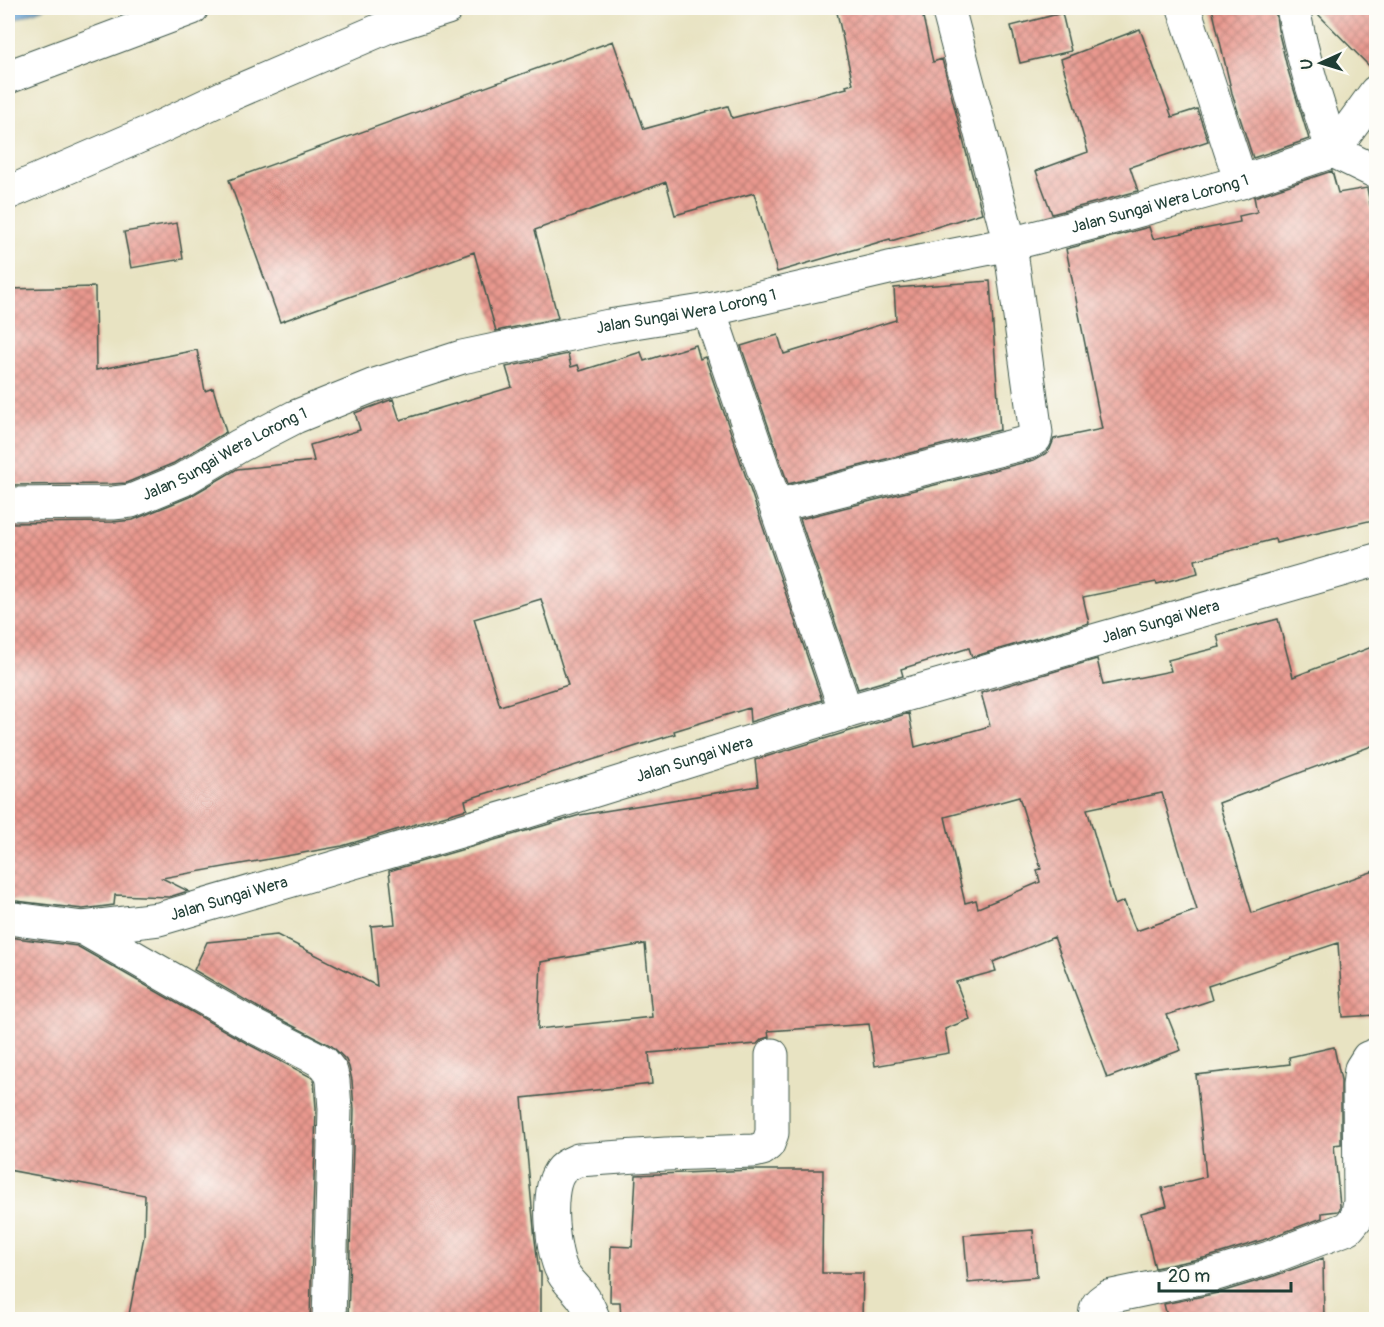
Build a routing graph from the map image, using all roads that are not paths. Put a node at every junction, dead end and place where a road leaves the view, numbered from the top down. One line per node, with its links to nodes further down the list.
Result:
1 (192, 8): 6 (street)
2 (447, 8): 11 (street)
3 (948, 8): 12 (street)
4 (1184, 8): 10 (street)
5 (1293, 8): 8 (street)
6 (8, 77)
7 (1377, 92): 8 (street)
8 (1333, 151): 9 (street); 10 (street, Jalan Sungai Wera Lorong 1)
9 (1377, 172)
10 (1240, 182): 12 (street, Jalan Sungai Wera Lorong 1)
11 (8, 193)
12 (1010, 244): 13 (street, Jalan Sungai Wera Lorong 1); 15 (street)
13 (709, 310): 14 (street, Jalan Sungai Wera Lorong 1); 15 (street)
14 (8, 504)
15 (776, 506): 17 (street)
16 (1377, 560): 17 (street, Jalan Sungai Wera)
17 (846, 712): 19 (street, Jalan Sungai Wera)
18 (8, 918): 19 (street, Jalan Sungai Wera)
19 (83, 928): 22 (street)
20 (772, 1055): 23 (street)
21 (1377, 1055): 24 (street)
22 (329, 1320)
23 (594, 1320)
24 (1095, 1320)

